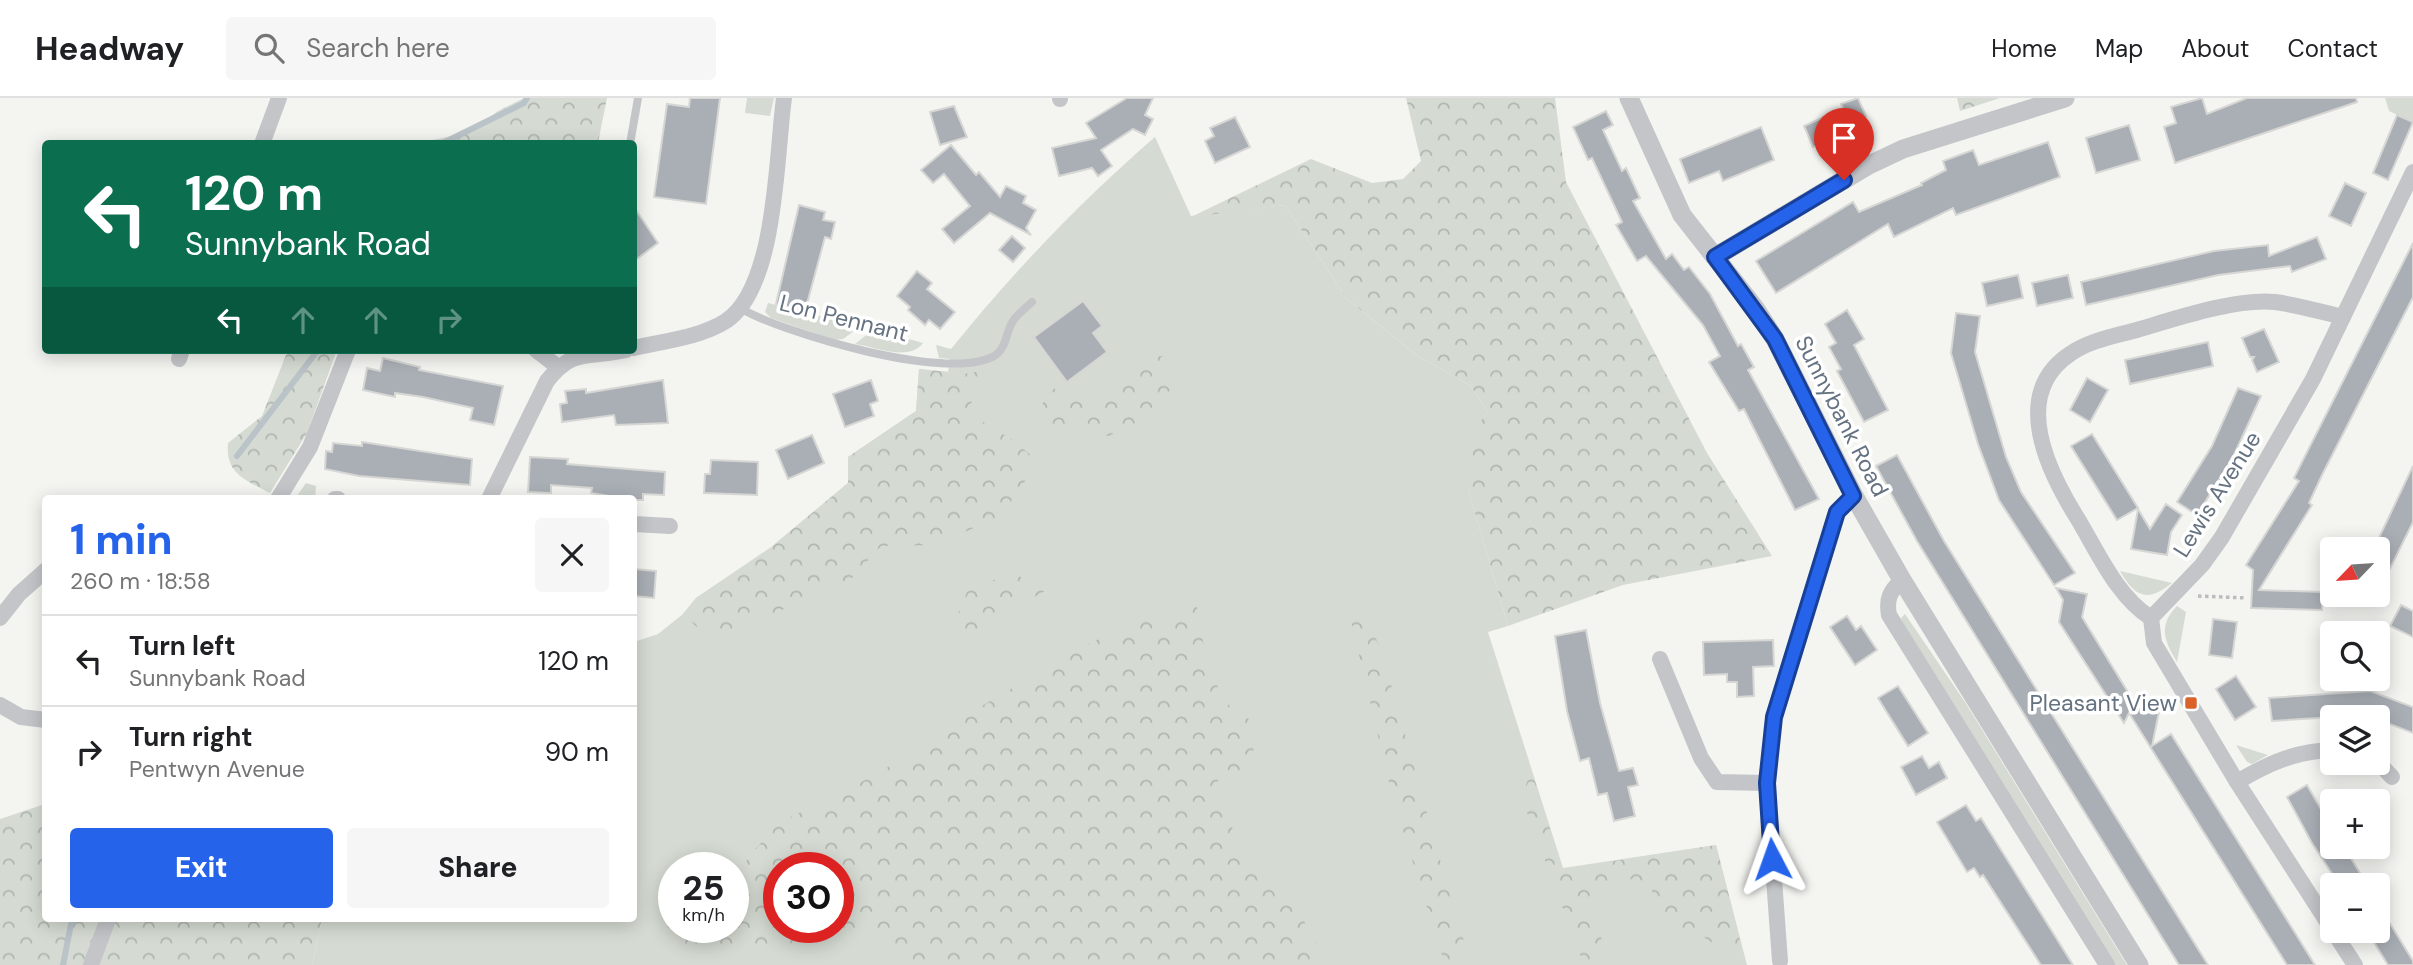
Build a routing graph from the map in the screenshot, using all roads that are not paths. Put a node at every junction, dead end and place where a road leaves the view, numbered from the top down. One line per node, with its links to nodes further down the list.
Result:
1 (279, 98): 6 (street)
2 (638, 98): 7 (lane)
3 (784, 98): 11 (street, Lon Pennant)
4 (1629, 98): 9 (street, Sunnybank Road)
5 (2065, 98): 9 (street)
6 (263, 140)
7 (631, 140)
8 (2413, 172): 12 (street, Lewis Avenue)
9 (1715, 257): 20 (street, Sunnybank Road)
10 (1032, 302): 11 (lane, Lon Pennant)
11 (740, 308): 13 (street, Lon Pennant)
12 (2343, 317): 26 (street, Lewis Avenue); 26 (street)
13 (637, 347)
14 (346, 354): 18 (street)
15 (541, 354): 17 (street)
16 (600, 354): 17 (street)
17 (558, 367): 19 (street)
18 (280, 495)
19 (491, 495)
20 (1853, 496): 24 (street, Sunnybank Road); 32 (street)
21 (637, 524): 22 (street)
22 (670, 526)
23 (42, 574): 25 (street)
24 (1902, 580): 36 (street); 37 (street, Sunnybank Road)
25 (0, 618)
26 (2151, 618): 31 (street)
27 (1660, 659): 32 (street)
28 (0, 705): 29 (street)
29 (42, 720)
30 (2320, 751): 31 (street)
31 (2237, 782): 38 (street)
32 (1767, 783): 34 (street)
33 (107, 922): 35 (street)
34 (1780, 961)
35 (90, 965)
36 (2107, 965)
37 (2139, 965)
38 (2355, 965)

